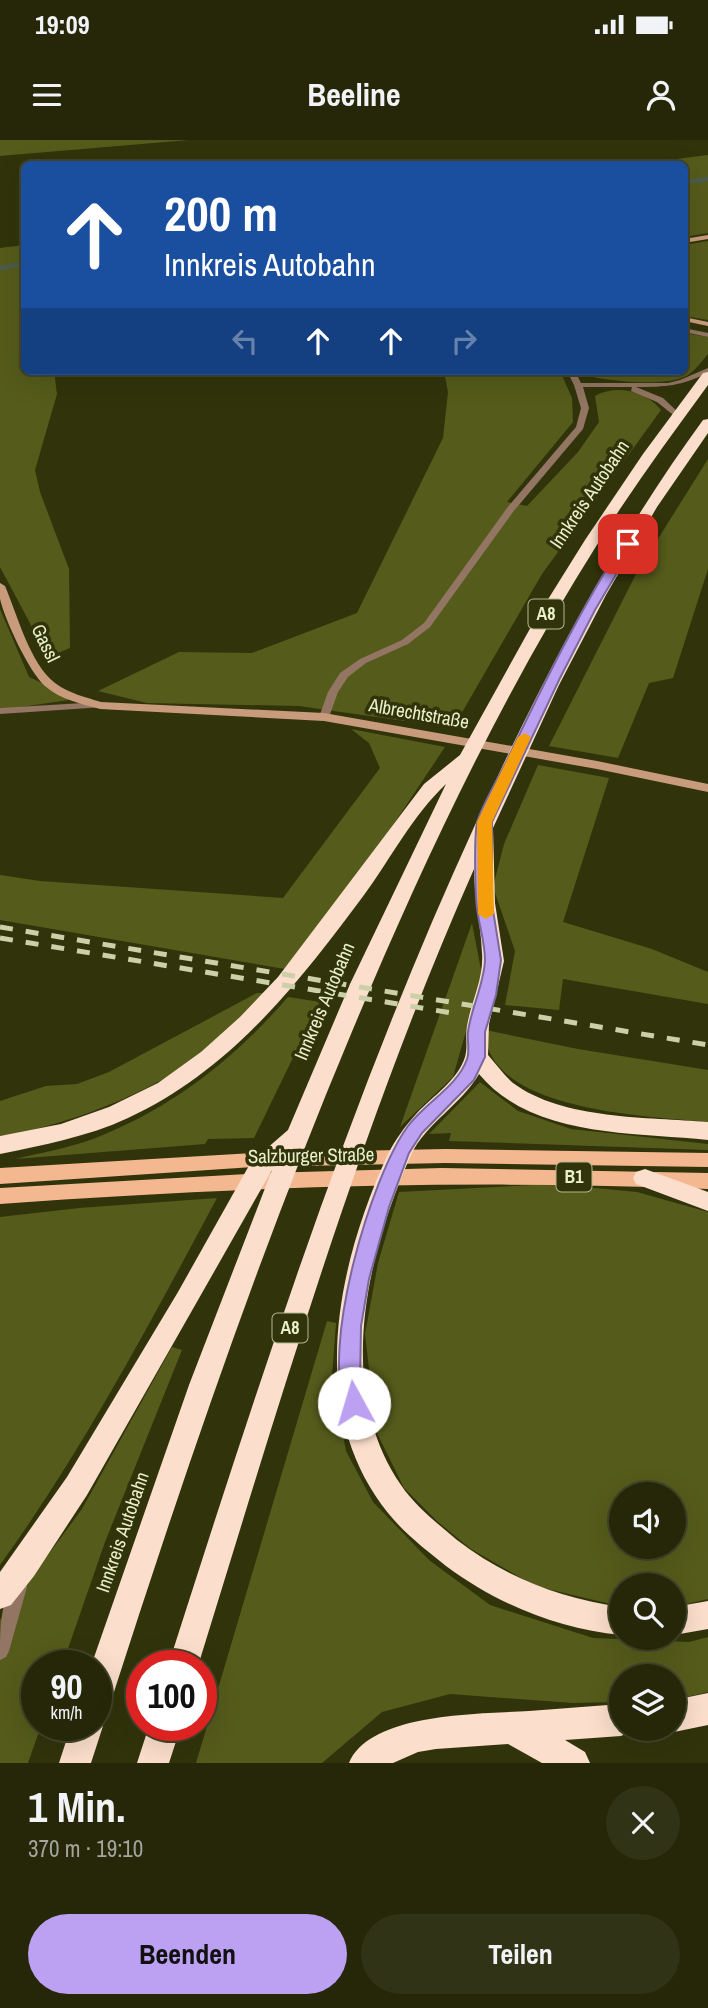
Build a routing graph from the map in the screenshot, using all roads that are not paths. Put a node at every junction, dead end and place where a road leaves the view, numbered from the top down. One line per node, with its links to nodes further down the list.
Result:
1 (708, 237): 2 (street)
2 (688, 240)
3 (688, 324): 4 (street)
4 (708, 324)
5 (688, 325): 6 (street)
6 (708, 332)
7 (708, 370): 11 (lane)
8 (573, 375): 10 (lane)
9 (708, 376): 12 (highway, Innkreis Autobahn / A8)
10 (578, 385): 11 (lane); 18 (lane)
11 (620, 386): 12 (lane)
12 (677, 416): 19 (highway, Innkreis Autobahn / A8)
13 (708, 423): 21 (highway, A8)
14 (0, 586): 15 (street, Gassl)
15 (100, 705): 16 (street, Gassl); 17 (lane)
16 (119, 706): 18 (street, Albrechtstraße)
17 (0, 711)
18 (324, 717): 20 (street, Albrechtstraße)
19 (470, 754): 24 (highway, Innkreis Autobahn / A8); 25 (highway)
20 (708, 788)
21 (484, 822): 22 (highway); 38 (highway, A8)
22 (477, 1057): 23 (highway); 37 (highway)
23 (708, 1130)
24 (299, 1133): 33 (highway); 40 (highway, Innkreis Autobahn / A8)
25 (0, 1145)
26 (708, 1160): 27 (main road, Salzburger Straße / B1)
27 (442, 1165): 28 (main road, Salzburger Straße / B1); 29 (main road, Salzburger Straße / B1); 31 (main road, Salzburger Straße / B1)
28 (0, 1176)
29 (645, 1178): 30 (main road, Salzburger Straße / B1); 32 (highway)
30 (708, 1181)
31 (0, 1196)
32 (708, 1202)
33 (24, 1566): 34 (highway); 39 (lane)
34 (0, 1595)
35 (708, 1615): 36 (highway)
36 (686, 1619)
37 (609, 1620)
38 (188, 1650)
39 (0, 1651)
40 (112, 1651)
41 (708, 1709): 42 (highway)
42 (686, 1714)
43 (609, 1721): 44 (highway)
44 (511, 1728): 49 (highway); 50 (highway)
45 (82, 1741): 47 (highway)
46 (160, 1741): 48 (highway)
47 (75, 1763)
48 (153, 1763)
49 (365, 1763)
50 (574, 1763)

